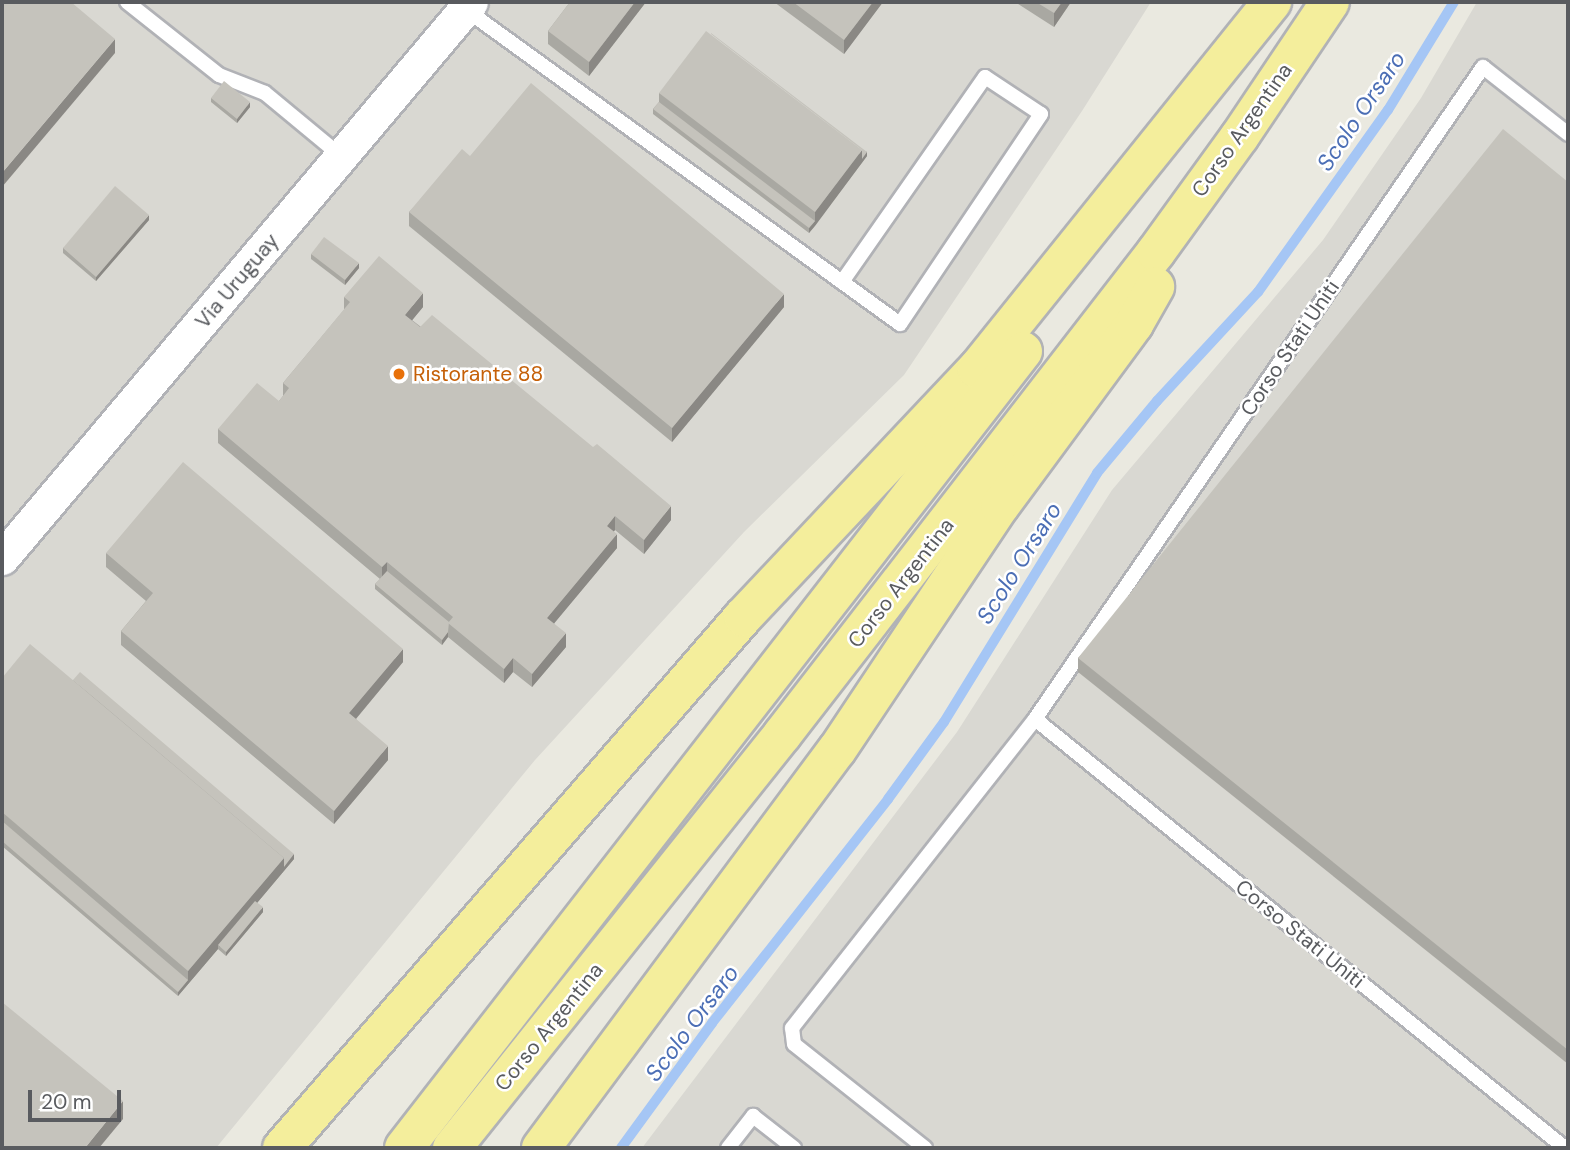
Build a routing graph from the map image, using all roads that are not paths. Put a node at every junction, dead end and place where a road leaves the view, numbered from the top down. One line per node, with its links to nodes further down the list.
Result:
1 (127, 2): 7 (lane)
2 (1272, 2): 11 (highway); 12 (highway, Corso Argentina)
3 (1330, 2): 6 (highway, Corso Argentina)
4 (468, 5): 7 (street, Via Uruguay); 8 (lane)
5 (1568, 134): 10 (lane, Corso Stati Uniti)
6 (1240, 136): 13 (highway, Corso Argentina); 14 (highway)
7 (342, 157): 9 (street, Via Uruguay)
8 (842, 282): 8 (lane)
9 (2, 558)
10 (1035, 719): 17 (lane, Corso Stati Uniti); 18 (lane, Corso Stati Uniti)
11 (282, 1148)
12 (404, 1148)
13 (452, 1148)
14 (541, 1148)
15 (728, 1148): 16 (lane)
16 (794, 1148)
17 (925, 1148)
18 (1567, 1148)

